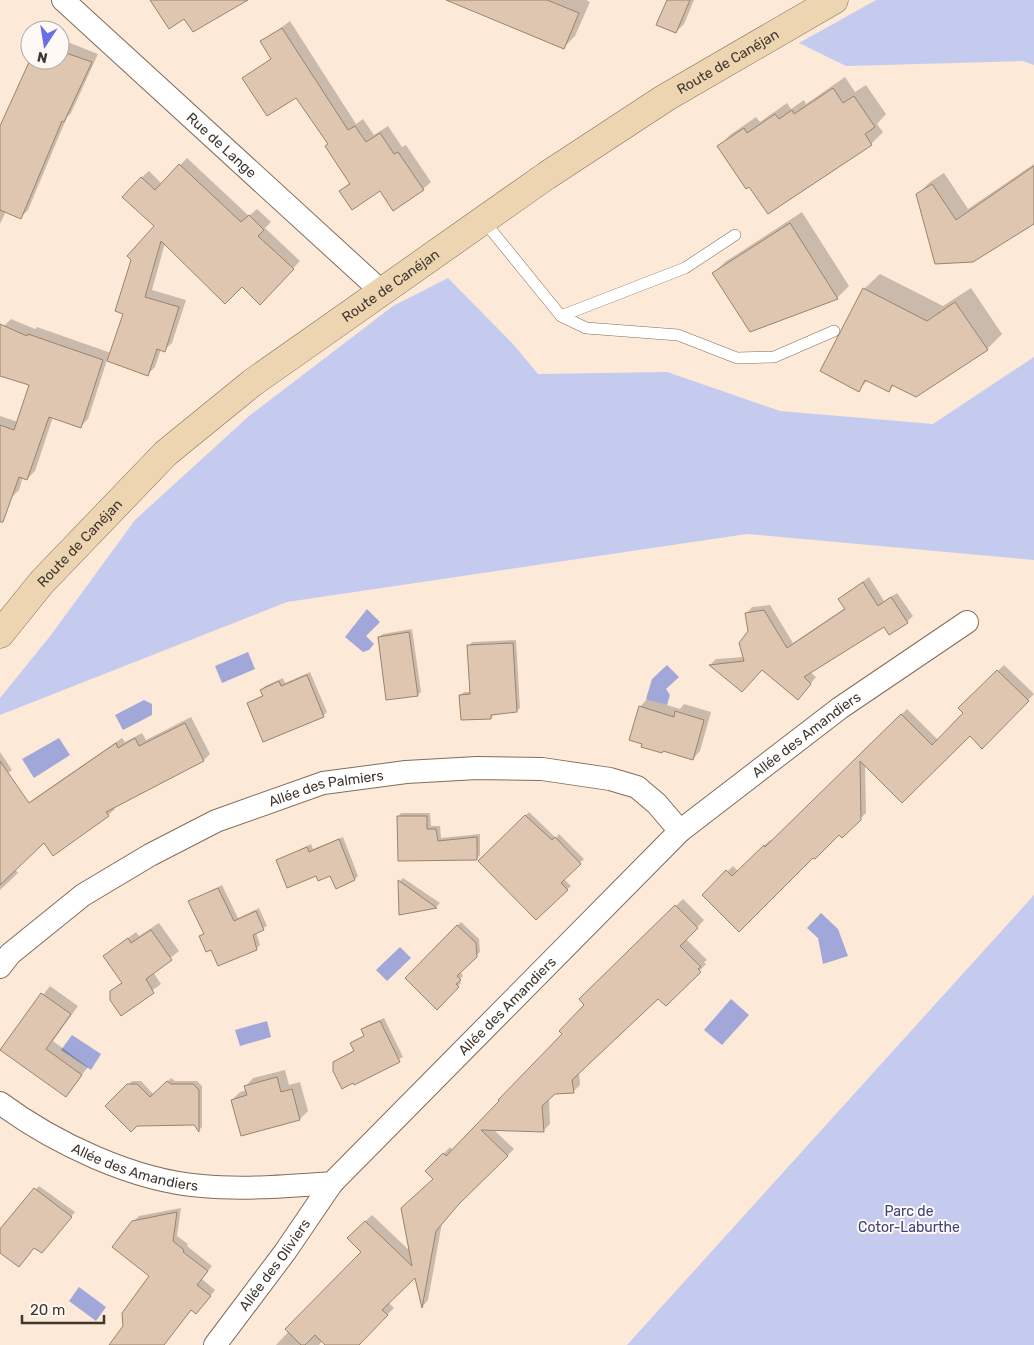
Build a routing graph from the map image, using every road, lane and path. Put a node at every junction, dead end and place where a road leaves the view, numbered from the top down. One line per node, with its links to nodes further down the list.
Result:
1 (63, 0): 5 (street, Rue de Lange)
2 (834, 0): 3 (street, Route de Canéjan)
3 (483, 220): 5 (street, Route de Canéjan); 6 (lane)
4 (735, 234): 6 (lane)
5 (381, 291): 9 (street, Route de Canéjan)
6 (561, 316): 7 (lane)
7 (834, 331)
8 (967, 622): 10 (street, Allée des Amandiers)
9 (0, 634)
10 (680, 831): 11 (street, Allée des Palmiers); 13 (street, Allée des Amandiers)
11 (0, 967)
12 (0, 1103): 13 (street, Allée des Amandiers)
13 (332, 1183): 14 (street, Allée des Oliviers)
14 (215, 1345)

